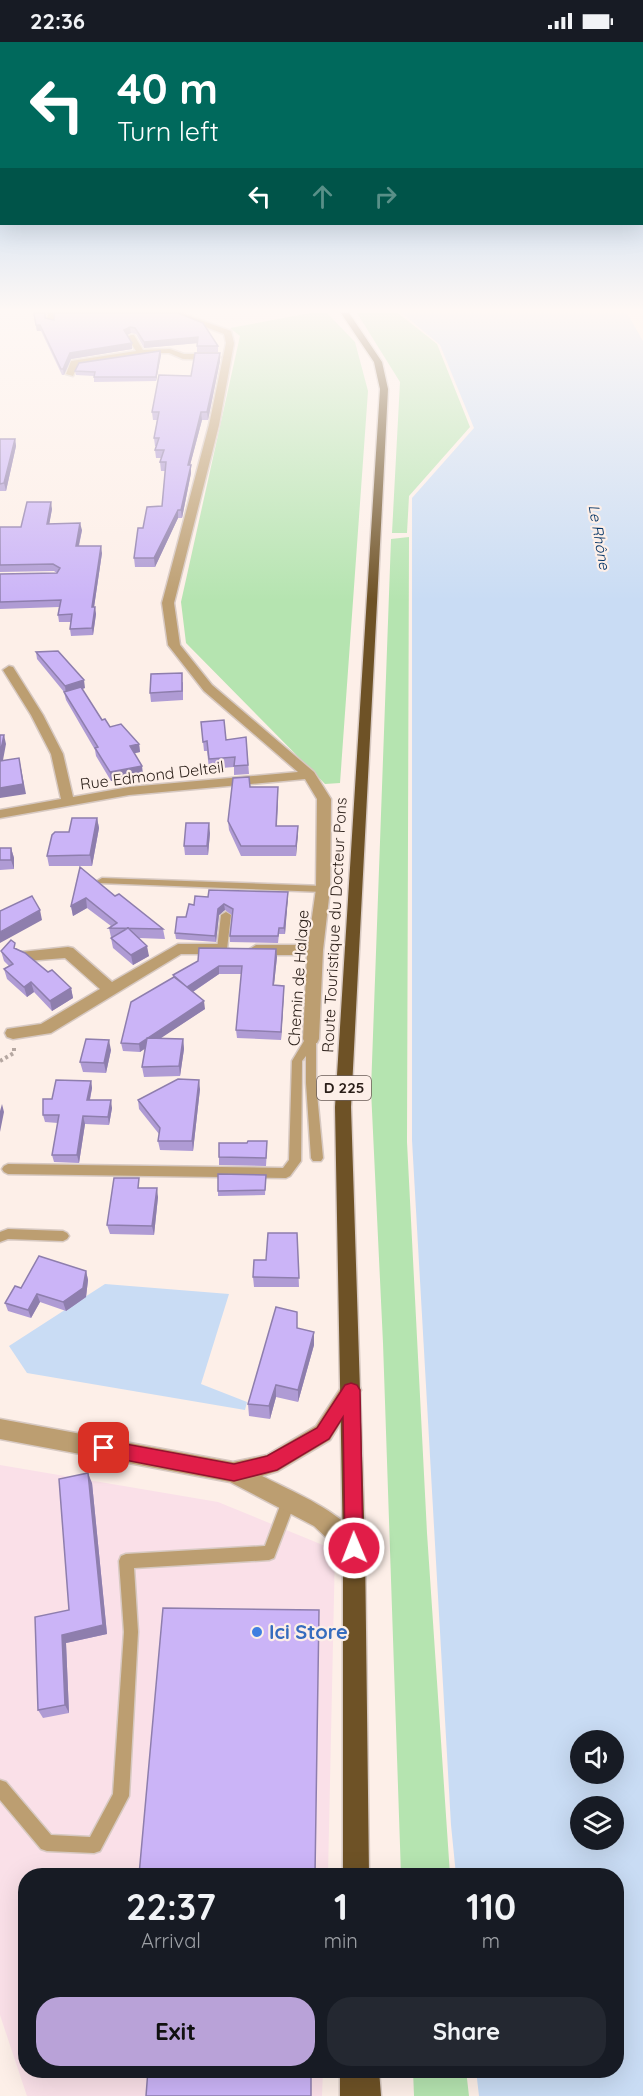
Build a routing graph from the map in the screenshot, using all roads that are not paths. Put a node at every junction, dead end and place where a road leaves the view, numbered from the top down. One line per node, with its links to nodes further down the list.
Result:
1 (217, 409): 4 (street)
2 (383, 409): 20 (highway, Route Touristique du Docteur Pons / D 225)
3 (9, 670): 5 (street)
4 (309, 775): 5 (street, Rue Edmond Delteil); 8 (street, Chemin de Halage)
5 (68, 802): 6 (street, Rue Edmond Delteil)
6 (0, 814)
7 (102, 881): 8 (lane)
8 (323, 889): 11 (street, Chemin de Halage)
9 (226, 915): 10 (lane)
10 (222, 949): 11 (street); 13 (street)
11 (315, 950): 15 (street, Chemin de Halage)
12 (26, 956): 13 (street)
13 (111, 990): 14 (street)
14 (13, 1033)
15 (311, 1039): 16 (lane, Chemin de Halage); 17 (lane)
16 (317, 1158)
17 (8, 1169)
18 (63, 1236): 19 (lane)
19 (0, 1237)
20 (351, 1390): 22 (street); 24 (highway, Route Touristique du Docteur Pons / D 225)
21 (0, 1429): 22 (street)
22 (234, 1472): 23 (street)
23 (289, 1500): 24 (street); 25 (lane)
24 (354, 1548): 26 (highway, Route Touristique du Docteur Pons / D 225)
25 (0, 1788)
26 (356, 1868)
27 (354, 2078): 29 (highway)
28 (366, 2078): 30 (highway)
29 (354, 2096)
30 (367, 2096)

